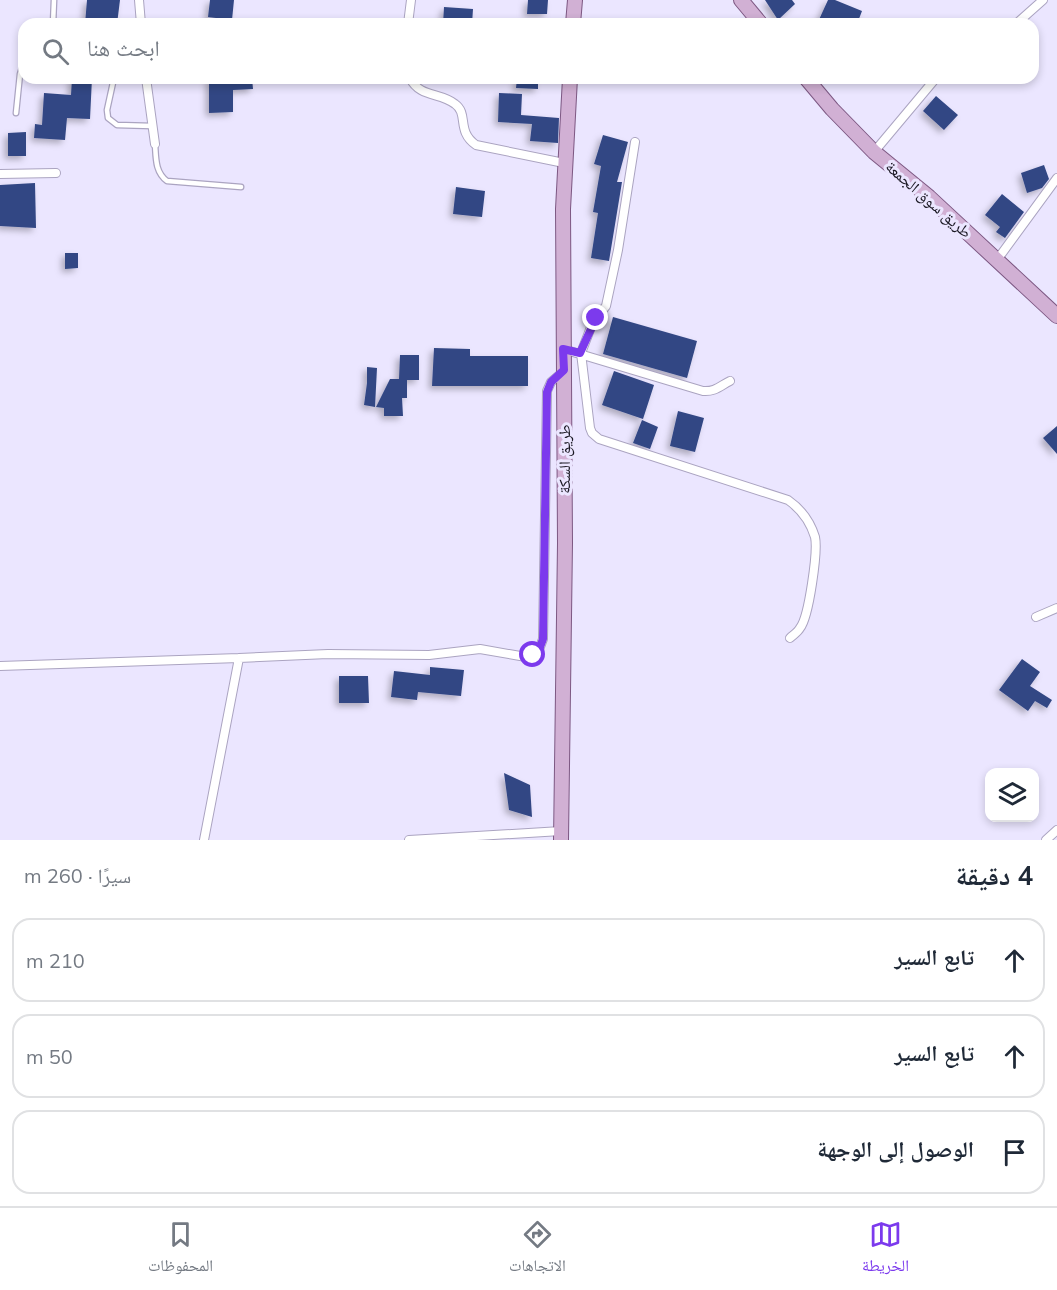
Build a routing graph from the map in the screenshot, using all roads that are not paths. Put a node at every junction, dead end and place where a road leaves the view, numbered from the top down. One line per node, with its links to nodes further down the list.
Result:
1 (54, 0): 7 (lane)
2 (139, 0): 8 (street)
3 (411, 0): 9 (street)
4 (575, 0): 10 (main road)
5 (741, 0): 11 (main road)
6 (1043, 0): 12 (street)
7 (53, 18)
8 (140, 18)
9 (409, 18)
10 (574, 18)
11 (756, 18)
12 (1023, 18)
13 (19, 84): 20 (lane)
14 (113, 84): 21 (lane)
15 (147, 84): 21 (street)
16 (413, 84): 25 (street)
17 (570, 84): 25 (main road, طريق السكة)
18 (811, 84): 24 (main road, طريق سوق الجمعة)
19 (931, 84): 24 (street)
20 (16, 113)
21 (152, 126): 23 (street)
22 (635, 142): 33 (street)
23 (155, 144): 29 (lane)
24 (874, 152): 30 (main road, طريق سوق الجمعة)
25 (564, 163): 32 (main road, طريق السكة)
26 (56, 173): 27 (street)
27 (0, 174)
28 (1057, 178): 30 (street)
29 (241, 187)
30 (997, 260): 31 (main road, طريق سوق الجمعة)
31 (1057, 316)
32 (563, 349): 33 (street); 34 (main road, طريق السكة)
33 (580, 353): 35 (street); 38 (street)
34 (564, 370): 39 (street); 42 (main road, طريق السكة)
35 (730, 381)
36 (1057, 608): 37 (street)
37 (1036, 617)
38 (790, 638)
39 (239, 658): 40 (street); 43 (street)
40 (0, 666)
41 (1057, 830): 45 (street)
42 (561, 836): 44 (street)
43 (204, 840)
44 (409, 840)
45 (1046, 840)

